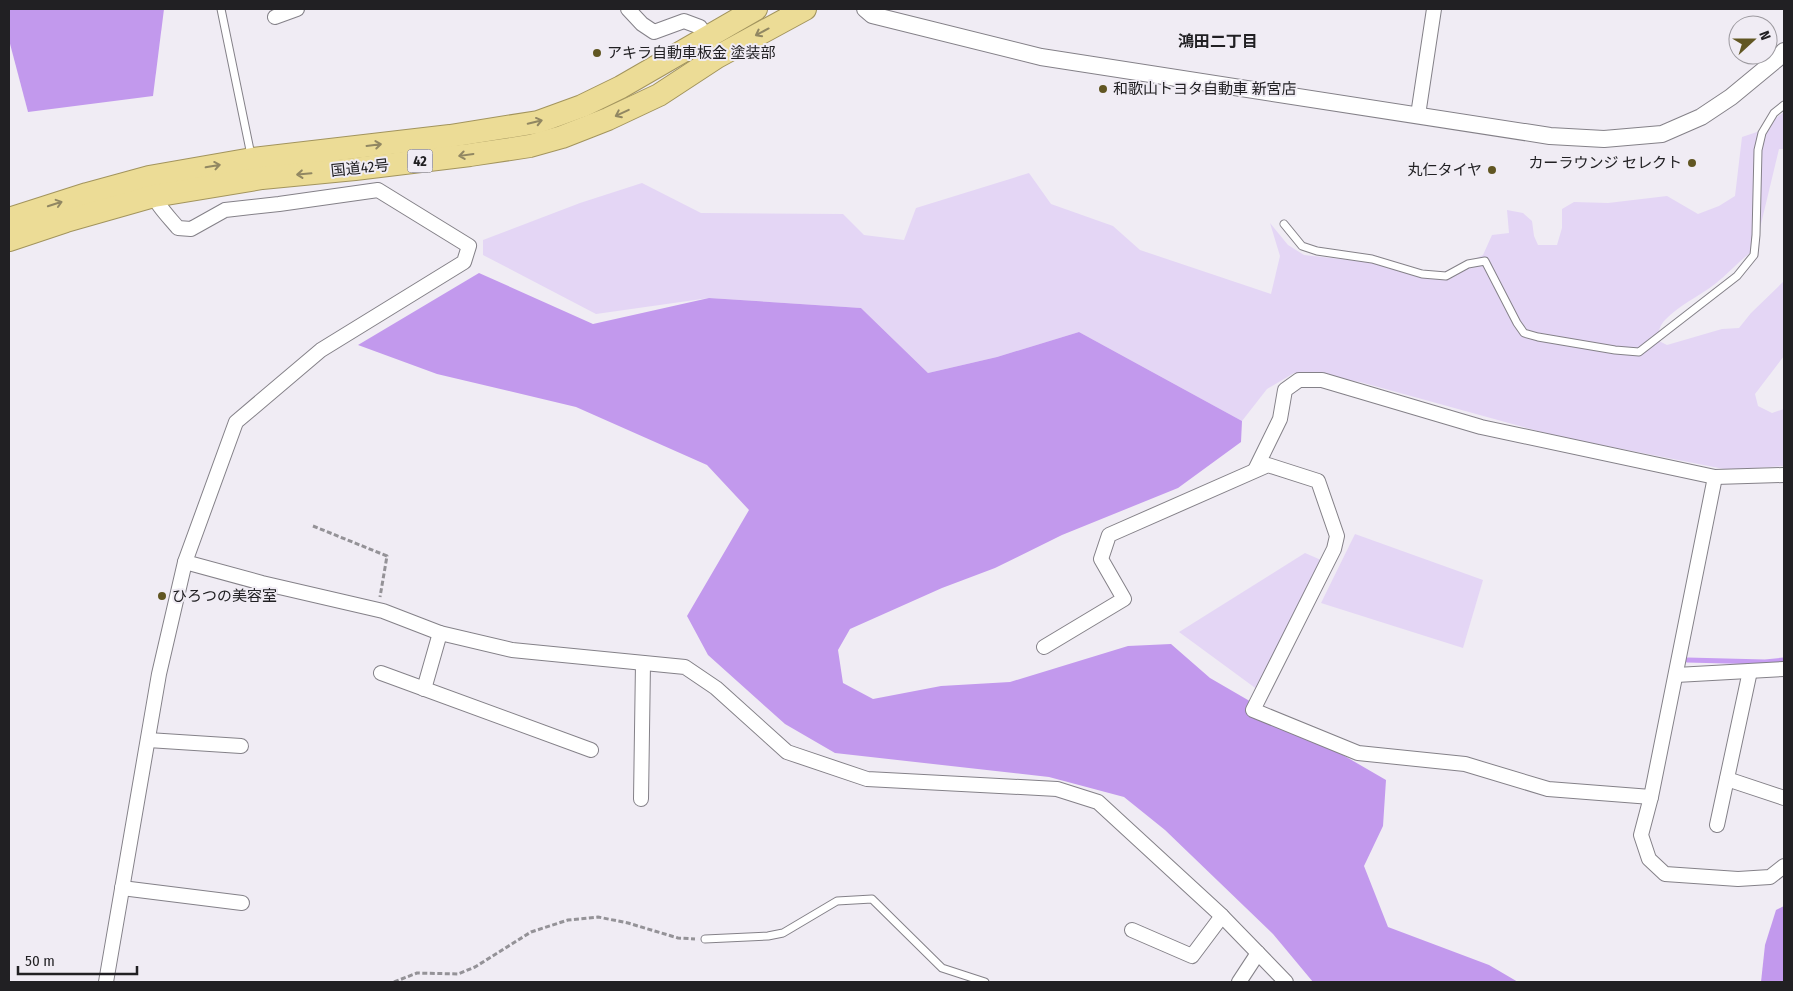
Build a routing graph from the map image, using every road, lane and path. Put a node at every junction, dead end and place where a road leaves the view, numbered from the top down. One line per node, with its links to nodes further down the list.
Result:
1 (221, 9): 13 (lane)
2 (297, 9): 8 (street)
3 (628, 9): 9 (street)
4 (756, 9): 9 (highway, 国道42号 / 42)
5 (805, 9): 9 (highway, 国道42号 / 42, one-way to 9)
6 (865, 9): 12 (street)
7 (1434, 9): 12 (street)
8 (275, 17)
9 (712, 47): 13 (highway, 国道42号 / 42, one-way to 9); 14 (highway, 国道42号 / 42, one-way to 14)
10 (1784, 51): 12 (street)
11 (1784, 105): 16 (lane)
12 (1418, 115)
13 (252, 159): 14 (highway, 国道42号 / 42, one-way to 13)
14 (151, 186): 15 (highway, 国道42号 / 42, one-way to 14); 17 (highway, 国道42号 / 42); 22 (street)
15 (9, 219)
16 (1284, 224)
17 (9, 240)
18 (1255, 470): 20 (street); 25 (street); 36 (street)
19 (1784, 475): 20 (street)
20 (1715, 477): 30 (street)
21 (313, 526): 23 (path)
22 (185, 562): 23 (street); 32 (street)
23 (378, 610): 24 (street)
24 (440, 633): 26 (street); 31 (street)
25 (1044, 647)
26 (643, 663): 38 (street); 43 (street)
27 (1784, 669): 28 (street)
28 (1750, 671): 30 (street); 35 (street)
29 (381, 673): 31 (street)
30 (1676, 675): 36 (street)
31 (424, 689): 34 (street)
32 (148, 740): 33 (street); 41 (street)
33 (240, 746)
34 (591, 750)
35 (1727, 779): 37 (street); 39 (street)
36 (1652, 797): 40 (street)
37 (1784, 798)
38 (642, 799)
39 (1717, 825)
40 (1784, 866)
41 (122, 888): 42 (street); 47 (street)
42 (242, 903)
43 (1222, 916): 44 (street); 46 (street)
44 (1132, 930)
45 (705, 939): 48 (path); 49 (lane)
46 (1258, 953): 50 (street); 51 (street)
47 (106, 982)
48 (394, 982)
49 (986, 982)
50 (1239, 982)
51 (1286, 982)

